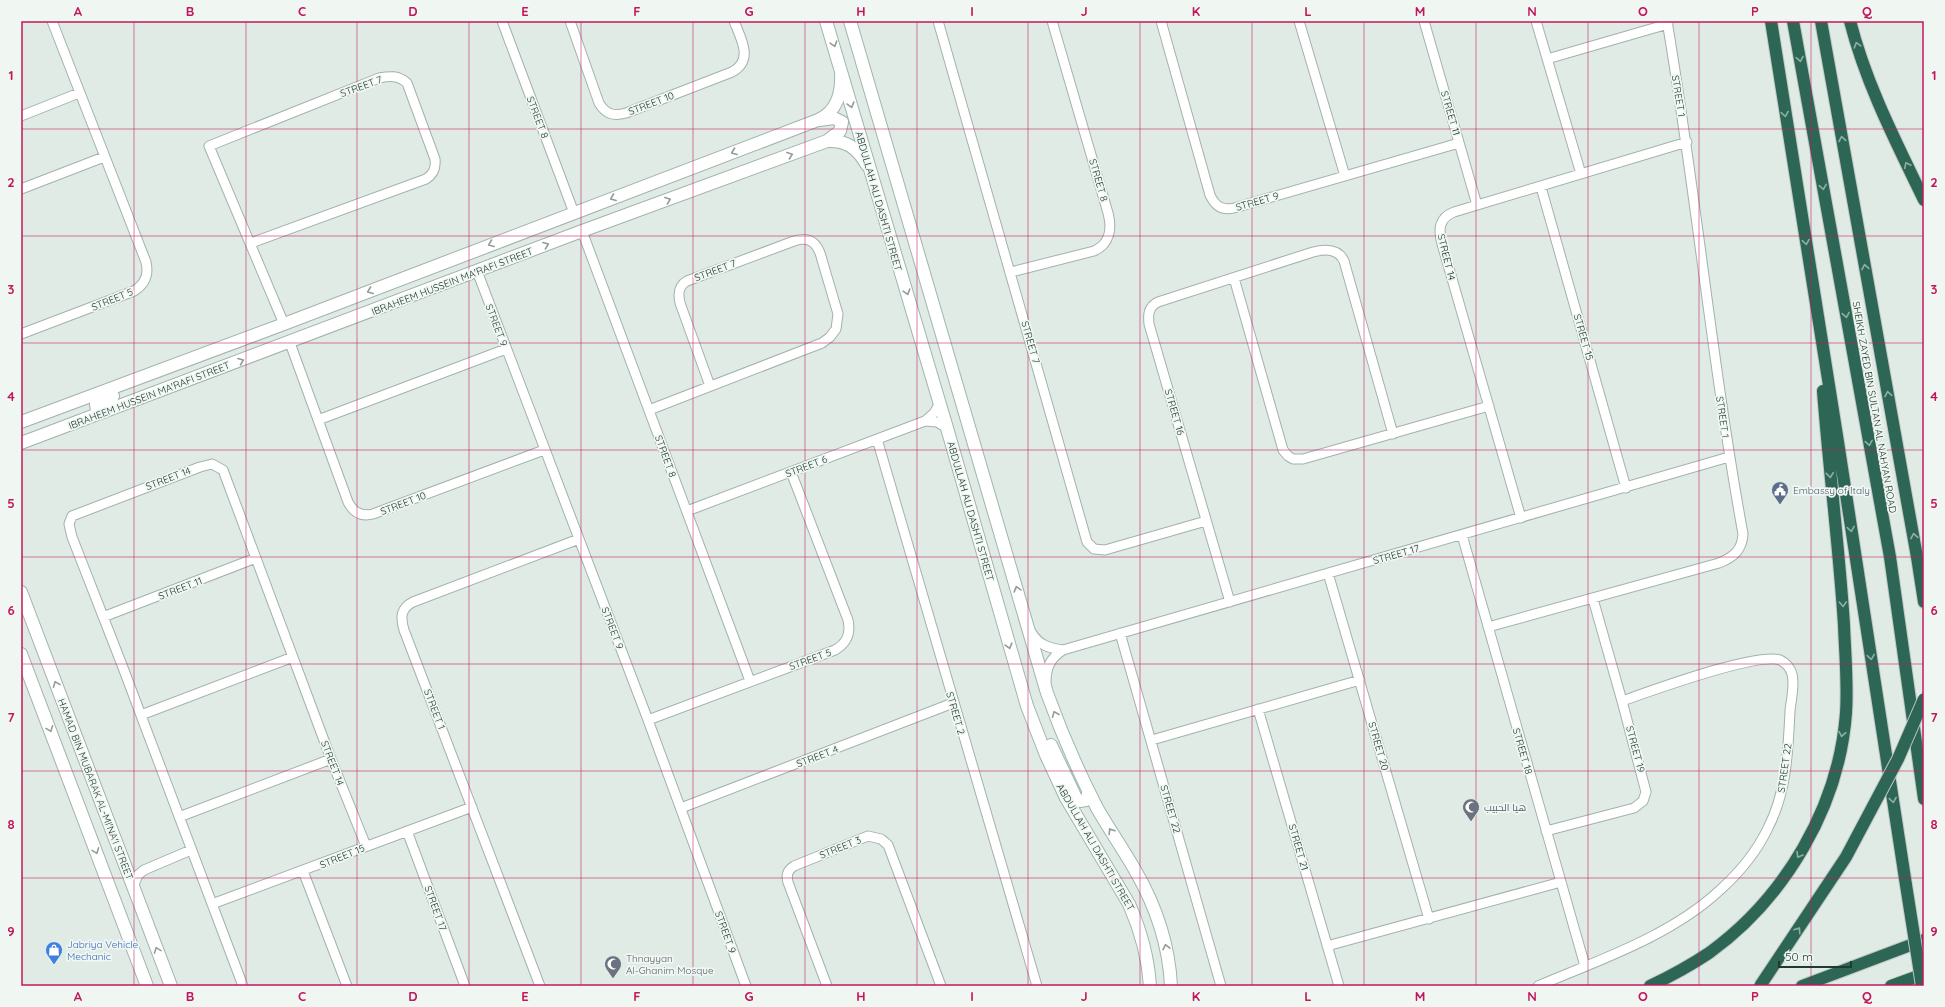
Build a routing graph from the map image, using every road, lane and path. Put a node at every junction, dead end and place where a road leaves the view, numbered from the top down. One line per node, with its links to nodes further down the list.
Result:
1 (52, 21): 20 (street, STREET 5)
2 (502, 21): 34 (street, STREET 8)
3 (570, 21): 4 (street, STREET 10)
4 (734, 21)
5 (826, 21): 19 (street, ABDULLAH ALI DASHTI STREET, one-way to 19)
6 (938, 21): 38 (street, STREET 7)
7 (1052, 21): 38 (street, STREET 8)
8 (1161, 21): 29 (street, STREET 9)
9 (1299, 21): 29 (street)
10 (1424, 21): 25 (street, STREET 11)
11 (1536, 21): 18 (street)
12 (1770, 21): 40 (highway, one-way to 40)
13 (1793, 21): 97 (highway, SHEIKH ZAYED BIN SULTAN AL NAHYAN ROAD, one-way to 97)
14 (1821, 21): 67 (highway, SHEIKH ZAYED BIN SULTAN AL NAHYAN ROAD, one-way to 14)
15 (1850, 21): 32 (highway, one-way to 15)
16 (1668, 22): 18 (street); 24 (street, STREET 1)
17 (853, 23): 77 (street, ABDULLAH ALI DASHTI STREET, one-way to 17)
18 (1547, 59): 28 (street)
19 (841, 68): 22 (street, IBRAHEEM HUSSEIN MA'RAFI STREET); 27 (street, ABDULLAH ALI DASHTI STREET, one-way to 27)
20 (79, 93): 21 (street); 26 (street, STREET 5)
21 (21, 116)
22 (818, 120): 23 (street); 34 (street, IBRAHEEM HUSSEIN MA'RAFI STREET, one-way to 34)
23 (827, 141): 27 (street); 35 (street, IBRAHEEM HUSSEIN MA'RAFI STREET, one-way to 23)
24 (1687, 142): 28 (street, STREET 14); 59 (street, STREET 1)
25 (1459, 143): 29 (street, STREET 9); 33 (street, STREET 11)
26 (104, 157): 31 (street); 42 (street, STREET 5)
27 (871, 174): 47 (street, ABDULLAH ALI DASHTI STREET, one-way to 47)
28 (1581, 174): 30 (street, STREET 14)
29 (1345, 176)
30 (1541, 186): 33 (street, STREET 14); 61 (street, STREET 15)
31 (21, 189)
32 (1924, 200)
33 (1477, 205): 48 (street, STREET 14)
34 (574, 213): 41 (street, IBRAHEEM HUSSEIN MA'RAFI STREET, one-way to 41)
35 (582, 231): 37 (street, IBRAHEEM HUSSEIN MA'RAFI STREET, one-way to 35); 49 (street, STREET 8)
36 (251, 243): 36 (street, STREET 7); 41 (street, STREET 7)
37 (477, 271): 43 (street, IBRAHEEM HUSSEIN MA'RAFI STREET); 44 (street, STREET 9)
38 (1011, 272): 64 (street, STREET 7)
39 (1234, 278): 55 (street); 55 (street, STREET 16); 64 (street, STREET 16)
40 (1818, 310): 133 (highway, one-way to 133); 137 (highway, one-way to 137, bridge)
41 (284, 324): 45 (street, IBRAHEEM HUSSEIN MA'RAFI STREET)
42 (21, 334)
43 (290, 343): 50 (street, IBRAHEEM HUSSEIN MA'RAFI STREET, one-way to 43); 51 (street, STREET 10)
44 (506, 349): 51 (street); 58 (street, STREET 9)
45 (140, 377): 50 (street); 53 (street, IBRAHEEM HUSSEIN MA'RAFI STREET)
46 (710, 386): 46 (street, STREET 7); 49 (street, STREET 7)
47 (940, 403): 52 (street, STREET 6); 54 (street, ABDULLAH ALI DASHTI STREET)
48 (1489, 406): 55 (street); 63 (street, STREET 14)
49 (649, 410): 62 (street, STREET 8)
50 (104, 412): 57 (street, IBRAHEEM HUSSEIN MA'RAFI STREET)
51 (318, 420): 58 (street, STREET 10)
52 (925, 421): 54 (street); 56 (street, STREET 6)
53 (21, 422)
54 (947, 428): 93 (street, ABDULLAH ALI DASHTI STREET, one-way to 93)
55 (1393, 434)
56 (877, 439): 60 (street, STREET 6); 89 (street, STREET 2)
57 (21, 443)
58 (544, 450): 66 (street, STREET 9)
59 (1729, 457): 61 (street, STREET 17); 72 (street, STREET 1)
60 (791, 472): 62 (street, STREET 6); 85 (street, STREET 5)
61 (1626, 488): 63 (street, STREET 17)
62 (687, 511): 85 (street, STREET 8)
63 (1521, 518): 65 (street, STREET 17)
64 (1206, 521): 73 (street, STREET 16)
65 (1462, 535): 69 (street, STREET 17); 78 (street, STREET 18)
66 (579, 540): 92 (street, STREET 9); 98 (street, STREET 1)
67 (1918, 557): 70 (highway); 74 (highway, SHEIKH ZAYED BIN SULTAN AL NAHYAN ROAD)
68 (256, 558): 76 (street, STREET 11); 76 (street, STREET 14); 83 (street, STREET 14)
69 (1328, 573): 73 (street, STREET 17); 84 (street, STREET 20)
70 (1924, 586)
71 (21, 592): 80 (street, HAMAD BIN MUBARAK AL-MI'NA'I STREET)
72 (1593, 599): 78 (street, STREET 1); 88 (street, STREET 19)
73 (1230, 602): 79 (street, STREET 17)
74 (1924, 602)
75 (21, 615): 80 (street)
76 (103, 617): 91 (street, STREET 14)
77 (1027, 625): 81 (street); 86 (street, ABDULLAH ALI DASHTI STREET)
78 (1488, 627): 102 (street, STREET 18)
79 (1120, 633): 81 (street, STREET 17); 94 (street, STREET 22)
80 (41, 643): 105 (street, HAMAD BIN MUBARAK AL-MI'NA'I STREET, one-way to 80)
81 (1063, 650): 86 (street, STREET 17)
82 (21, 654): 118 (street, one-way to 118)
83 (293, 657): 91 (street); 95 (street, STREET 14)
84 (1360, 680): 90 (street); 111 (street, STREET 20)
85 (750, 681): 92 (street, STREET 5)
86 (1047, 693): 96 (street, ABDULLAH ALI DASHTI STREET, one-way to 86)
87 (1924, 699): 134 (highway, one-way to 87, bridge)
88 (1622, 701): 102 (street, STREET 19); 116 (street, STREET 22)
89 (953, 703): 99 (street, STREET 4); 127 (street, STREET 2)
90 (1258, 709): 94 (street); 114 (street, STREET 21)
91 (141, 715): 100 (street, STREET 14)
92 (648, 720): 99 (street, STREET 9)
93 (1034, 724): 96 (street); 128 (street, ABDULLAH ALI DASHTI STREET)
94 (1152, 740): 130 (street, STREET 22)
95 (331, 759): 100 (street); 103 (street, STREET 14)
96 (1088, 790): 129 (street, ABDULLAH ALI DASHTI STREET, one-way to 96)
97 (1924, 799)
98 (472, 806): 101 (street, STREET 15); 123 (street, STREET 1)
99 (680, 808): 124 (street, STREET 9)
100 (179, 817): 104 (street, STREET 14)
101 (407, 831): 103 (street, STREET 15); 122 (street, STREET 17)
102 (1546, 831): 108 (street, STREET 18)
103 (366, 846): 107 (street, STREET 15)
104 (192, 850): 106 (street); 110 (street, STREET 14)
105 (124, 864): 106 (street); 109 (street, HAMAD BIN MUBARAK AL-MI'NA'I STREET)
106 (144, 870): 109 (street)
107 (303, 871): 110 (street, STREET 15); 121 (street)
108 (1561, 882): 111 (street); 116 (street, STREET 18)
109 (133, 887): 119 (street, HAMAD BIN MUBARAK AL-MI'NA'I STREET, one-way to 109)
110 (212, 904): 120 (street, STREET 14)
111 (1429, 919): 114 (street)
112 (1924, 931): 115 (highway)
113 (1924, 940): 115 (highway)
114 (1328, 946): 131 (street, STREET 21)
115 (1878, 957): 135 (highway)
116 (1585, 966): 132 (street, STREET 22)
117 (1924, 974): 136 (highway)
118 (148, 986)
119 (171, 986)
120 (243, 986)
121 (347, 986)
122 (465, 986)
123 (540, 986)
124 (746, 986)
125 (827, 986): 126 (street, STREET 3)
126 (941, 986)
127 (1037, 986)
128 (1150, 986)
129 (1172, 986)
130 (1220, 986)
131 (1339, 986)
132 (1538, 986)
133 (1650, 986)
134 (1760, 986)
135 (1802, 986)
136 (1891, 986)
137 (1922, 986)

